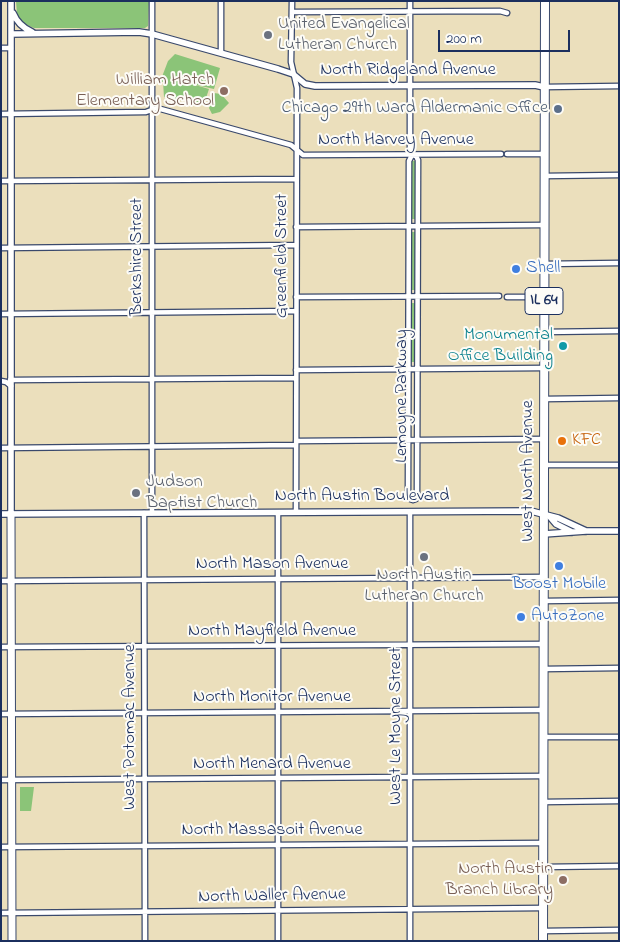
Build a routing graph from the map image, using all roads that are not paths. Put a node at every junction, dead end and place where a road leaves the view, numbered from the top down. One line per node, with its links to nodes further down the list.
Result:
1 (152, 1): 12 (street, Berkshire Street)
2 (221, 1): 15 (street)
3 (292, 1): 8 (street, Greenfield Street)
4 (410, 1): 7 (street, Lemoyne Parkway)
5 (545, 1): 18 (main road, West North Avenue / IL 64)
6 (11, 4): 10 (street); 11 (street)
7 (410, 11): 8 (street); 9 (street); 17 (street, Lemoyne Parkway)
8 (292, 12): 16 (street, Greenfield Street)
9 (507, 13)
10 (11, 34): 11 (street, North Ridgeland Avenue); 14 (street)
11 (36, 34): 12 (street, North Ridgeland Avenue)
12 (152, 34): 15 (street, North Ridgeland Avenue); 20 (street, Berkshire Street)
13 (1, 48): 14 (street)
14 (11, 48): 22 (street)
15 (221, 52): 16 (street, North Ridgeland Avenue)
16 (292, 74): 17 (street, North Ridgeland Avenue); 23 (street, Greenfield Street)
17 (410, 86): 18 (street, North Ridgeland Avenue); 27 (street, Lemoyne Parkway)
18 (544, 86): 19 (street); 26 (main road, West North Avenue / IL 64)
19 (619, 86)
20 (152, 110): 22 (street, North Harvey Avenue); 23 (street, North Harvey Avenue); 30 (street, Berkshire Street)
21 (1, 114): 22 (street, North Harvey Avenue)
22 (11, 114): 32 (street)
23 (296, 151): 27 (street, North Harvey Avenue); 31 (street, Greenfield Street)
24 (501, 154): 27 (street, North Harvey Avenue)
25 (507, 154): 26 (street)
26 (544, 154): 29 (main road, West North Avenue / IL 64)
27 (412, 155): 35 (street, Lemoyne Parkway); 36 (street, Lemoyne Parkway)
28 (619, 175): 29 (street)
29 (544, 176): 34 (main road, West North Avenue / IL 64)
30 (152, 179): 31 (street); 32 (street); 39 (street, Berkshire Street)
31 (296, 179): 37 (street, Greenfield Street)
32 (11, 180): 33 (street); 41 (street)
33 (1, 181)
34 (544, 225): 36 (street); 43 (main road, West North Avenue / IL 64)
35 (408, 226): 36 (street); 37 (street); 45 (street, Lemoyne Parkway)
36 (418, 226): 46 (street, Lemoyne Parkway)
37 (296, 227): 38 (street, Greenfield Street)
38 (296, 245): 39 (street); 49 (street, Greenfield Street)
39 (152, 246): 41 (street); 51 (street, Berkshire Street)
40 (1, 248): 41 (street)
41 (11, 248): 53 (street)
42 (619, 263): 43 (street)
43 (544, 264): 48 (main road, West North Avenue / IL 64)
44 (499, 296): 46 (street)
45 (408, 297): 46 (street); 49 (street); 57 (street, Lemoyne Parkway)
46 (417, 297): 58 (street, Lemoyne Parkway)
47 (507, 297): 48 (street)
48 (544, 297): 55 (main road, West North Avenue / IL 64)
49 (296, 298): 50 (street, Greenfield Street)
50 (296, 311): 51 (street); 59 (street, Greenfield Street)
51 (152, 313): 53 (street); 61 (street, Berkshire Street)
52 (1, 314): 53 (street)
53 (11, 314): 62 (street)
54 (619, 331): 55 (street)
55 (544, 332): 56 (main road, West North Avenue / IL 64)
56 (544, 368): 58 (street); 64 (main road, West North Avenue / IL 64)
57 (408, 369): 58 (street); 59 (street); 66 (street, Lemoyne Parkway)
58 (418, 369): 67 (street, Lemoyne Parkway)
59 (296, 370): 60 (street, Greenfield Street)
60 (296, 378): 61 (street); 68 (street, Greenfield Street)
61 (152, 380): 62 (street); 69 (street, Berkshire Street)
62 (7, 382): 71 (street)
63 (619, 398): 64 (street)
64 (544, 399): 65 (main road, West North Avenue / IL 64)
65 (544, 439): 67 (street); 72 (main road, West North Avenue / IL 64)
66 (409, 440): 67 (street); 67 (street, Lemoyne Parkway); 68 (street)
67 (417, 440)
68 (296, 443): 69 (street); 74 (street, Greenfield Street)
69 (152, 446): 71 (street); 76 (street, Berkshire Street)
70 (2, 448): 71 (street)
71 (11, 448): 79 (street)
72 (544, 465): 73 (street); 81 (main road, West North Avenue / IL 64)
73 (619, 465)
74 (296, 512): 75 (street, North Austin Boulevard); 77 (street, North Austin Boulevard)
75 (410, 512): 81 (street, North Austin Boulevard); 86 (street, West Le Moyne Street)
76 (152, 513): 77 (street, North Austin Boulevard); 80 (street, North Austin Boulevard)
77 (278, 513): 88 (street)
78 (1, 514): 79 (street, North Austin Boulevard)
79 (11, 514): 80 (street, North Austin Boulevard); 90 (main road)
80 (144, 514): 91 (street, West Potomac Avenue)
81 (547, 515): 82 (street); 84 (street); 85 (main road, West North Avenue / IL 64)
82 (586, 531): 83 (street); 84 (street)
83 (619, 531)
84 (574, 532): 85 (street)
85 (544, 534): 87 (main road, West North Avenue / IL 64)
86 (410, 578): 87 (street, North Mason Avenue); 88 (street, North Mason Avenue); 94 (street, West Le Moyne Street)
87 (544, 578): 93 (main road, West North Avenue / IL 64)
88 (278, 579): 91 (street, North Mason Avenue); 96 (street)
89 (1, 580): 90 (street, North Mason Avenue)
90 (11, 580): 91 (street, North Mason Avenue); 99 (main road)
91 (144, 580): 97 (street, West Potomac Avenue)
92 (619, 600): 93 (street)
93 (544, 601): 95 (main road, West North Avenue / IL 64)
94 (410, 644): 95 (street, North Mayfield Avenue); 96 (street, North Mayfield Avenue); 102 (street, West Le Moyne Street)
95 (544, 644): 101 (main road, West North Avenue / IL 64)
96 (278, 645): 97 (street, North Mayfield Avenue); 104 (street)
97 (144, 646): 99 (street, North Mayfield Avenue); 105 (street, West Potomac Avenue)
98 (1, 647): 99 (street, North Mayfield Avenue)
99 (12, 647): 107 (main road)
100 (619, 668): 101 (street)
101 (543, 669): 103 (main road, West North Avenue / IL 64)
102 (410, 710): 103 (street, North Monitor Avenue); 104 (street, North Monitor Avenue); 111 (street, West Le Moyne Street)
103 (543, 710): 109 (main road, West North Avenue / IL 64)
104 (278, 712): 105 (street, North Monitor Avenue); 112 (street)
105 (144, 713): 107 (street, North Monitor Avenue); 113 (street, West Potomac Avenue)
106 (1, 714): 107 (street, North Monitor Avenue)
107 (12, 714): 115 (main road)
108 (619, 736): 109 (street)
109 (543, 737): 110 (main road, West North Avenue / IL 64)
110 (543, 776): 111 (street, North Menard Avenue); 117 (main road, West North Avenue / IL 64)
111 (410, 777): 112 (street, North Menard Avenue); 118 (street, West Le Moyne Street)
112 (278, 778): 113 (street, North Menard Avenue); 120 (street)
113 (144, 779): 115 (street, North Menard Avenue); 121 (street, West Potomac Avenue)
114 (1, 780): 115 (street, North Menard Avenue)
115 (12, 780): 123 (main road)
116 (619, 801): 117 (street)
117 (543, 802): 119 (main road, West North Avenue / IL 64)
118 (410, 843): 119 (street, North Massasoit Avenue); 120 (street, North Massasoit Avenue); 127 (street, West Le Moyne Street)
119 (543, 843): 125 (main road, West North Avenue / IL 64)
120 (278, 844): 121 (street, North Massasoit Avenue); 128 (street)
121 (144, 846): 123 (street, North Massasoit Avenue); 129 (street, West Potomac Avenue)
122 (1, 847): 123 (street, North Massasoit Avenue)
123 (12, 847): 131 (main road)
124 (619, 866): 125 (street)
125 (543, 867): 126 (main road, West North Avenue / IL 64)
126 (543, 908): 127 (street, North Waller Avenue); 133 (main road, West North Avenue / IL 64)
127 (410, 909): 128 (street, North Waller Avenue); 137 (street, West Le Moyne Street)
128 (278, 911): 129 (street, North Waller Avenue); 136 (street)
129 (144, 912): 131 (street, North Waller Avenue); 135 (street, West Potomac Avenue)
130 (1, 913): 131 (street, North Waller Avenue)
131 (12, 913): 134 (main road)
132 (619, 930): 133 (street)
133 (543, 932): 138 (main road, West North Avenue / IL 64)
134 (12, 941)
135 (144, 941)
136 (278, 941)
137 (410, 941)
138 (543, 941)

